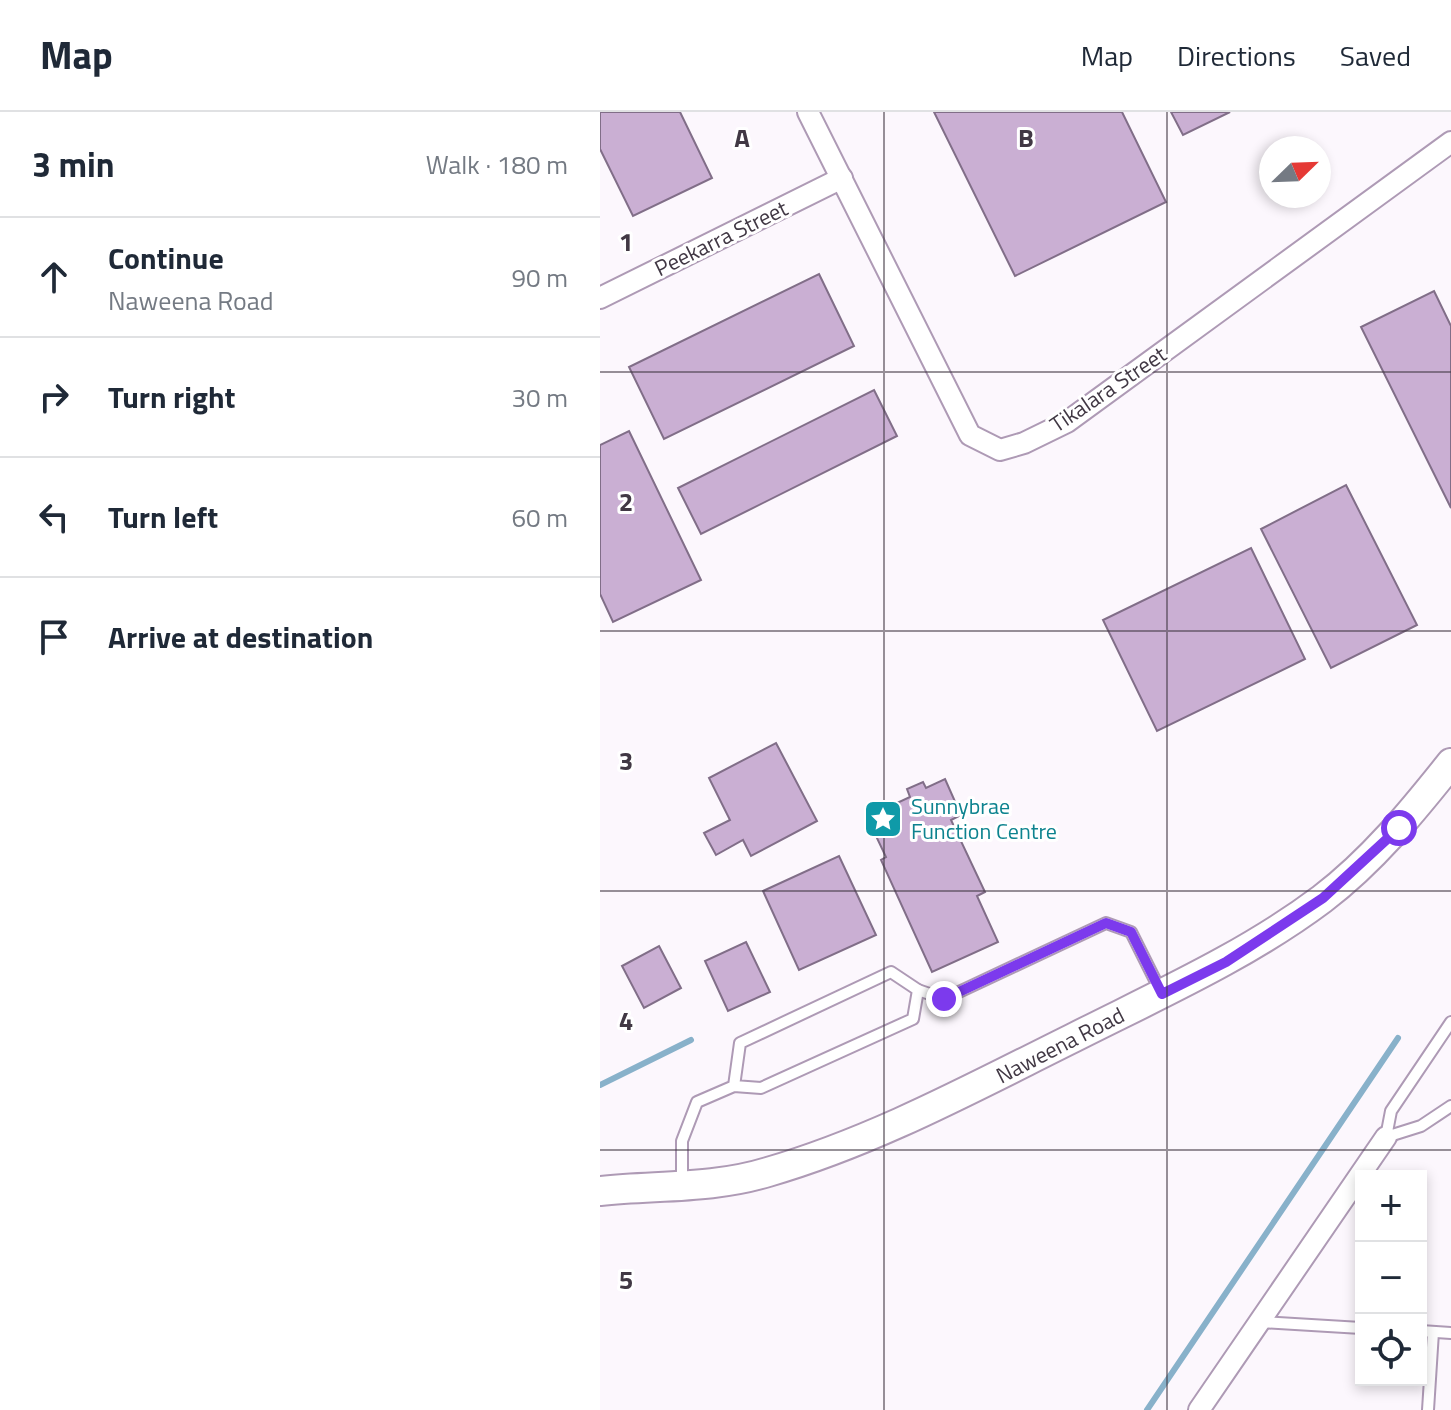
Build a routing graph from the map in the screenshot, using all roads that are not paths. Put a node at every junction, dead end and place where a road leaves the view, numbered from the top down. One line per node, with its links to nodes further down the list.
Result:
1 (808, 112): 3 (street, Tikalara Street)
2 (1451, 142): 3 (street, Tikalara Street)
3 (842, 178): 4 (street, Peekarra Street)
4 (600, 298)
5 (1451, 763): 7 (street, Naweena Road)
6 (918, 990): 7 (lane); 11 (lane); 11 (lane)
7 (1162, 994): 14 (street, Naweena Road)
8 (1451, 1022): 10 (lane)
9 (1451, 1037): 10 (lane)
10 (1427, 1056): 13 (lane)
11 (734, 1086): 14 (lane)
12 (1451, 1106): 13 (lane)
13 (1386, 1137): 16 (street)
14 (682, 1186): 15 (street, Naweena Road)
15 (600, 1191)
16 (1258, 1322): 17 (lane); 20 (street)
17 (1355, 1328)
18 (1427, 1331): 19 (lane); 21 (lane)
19 (1451, 1333)
20 (1199, 1410)
21 (1428, 1410)

